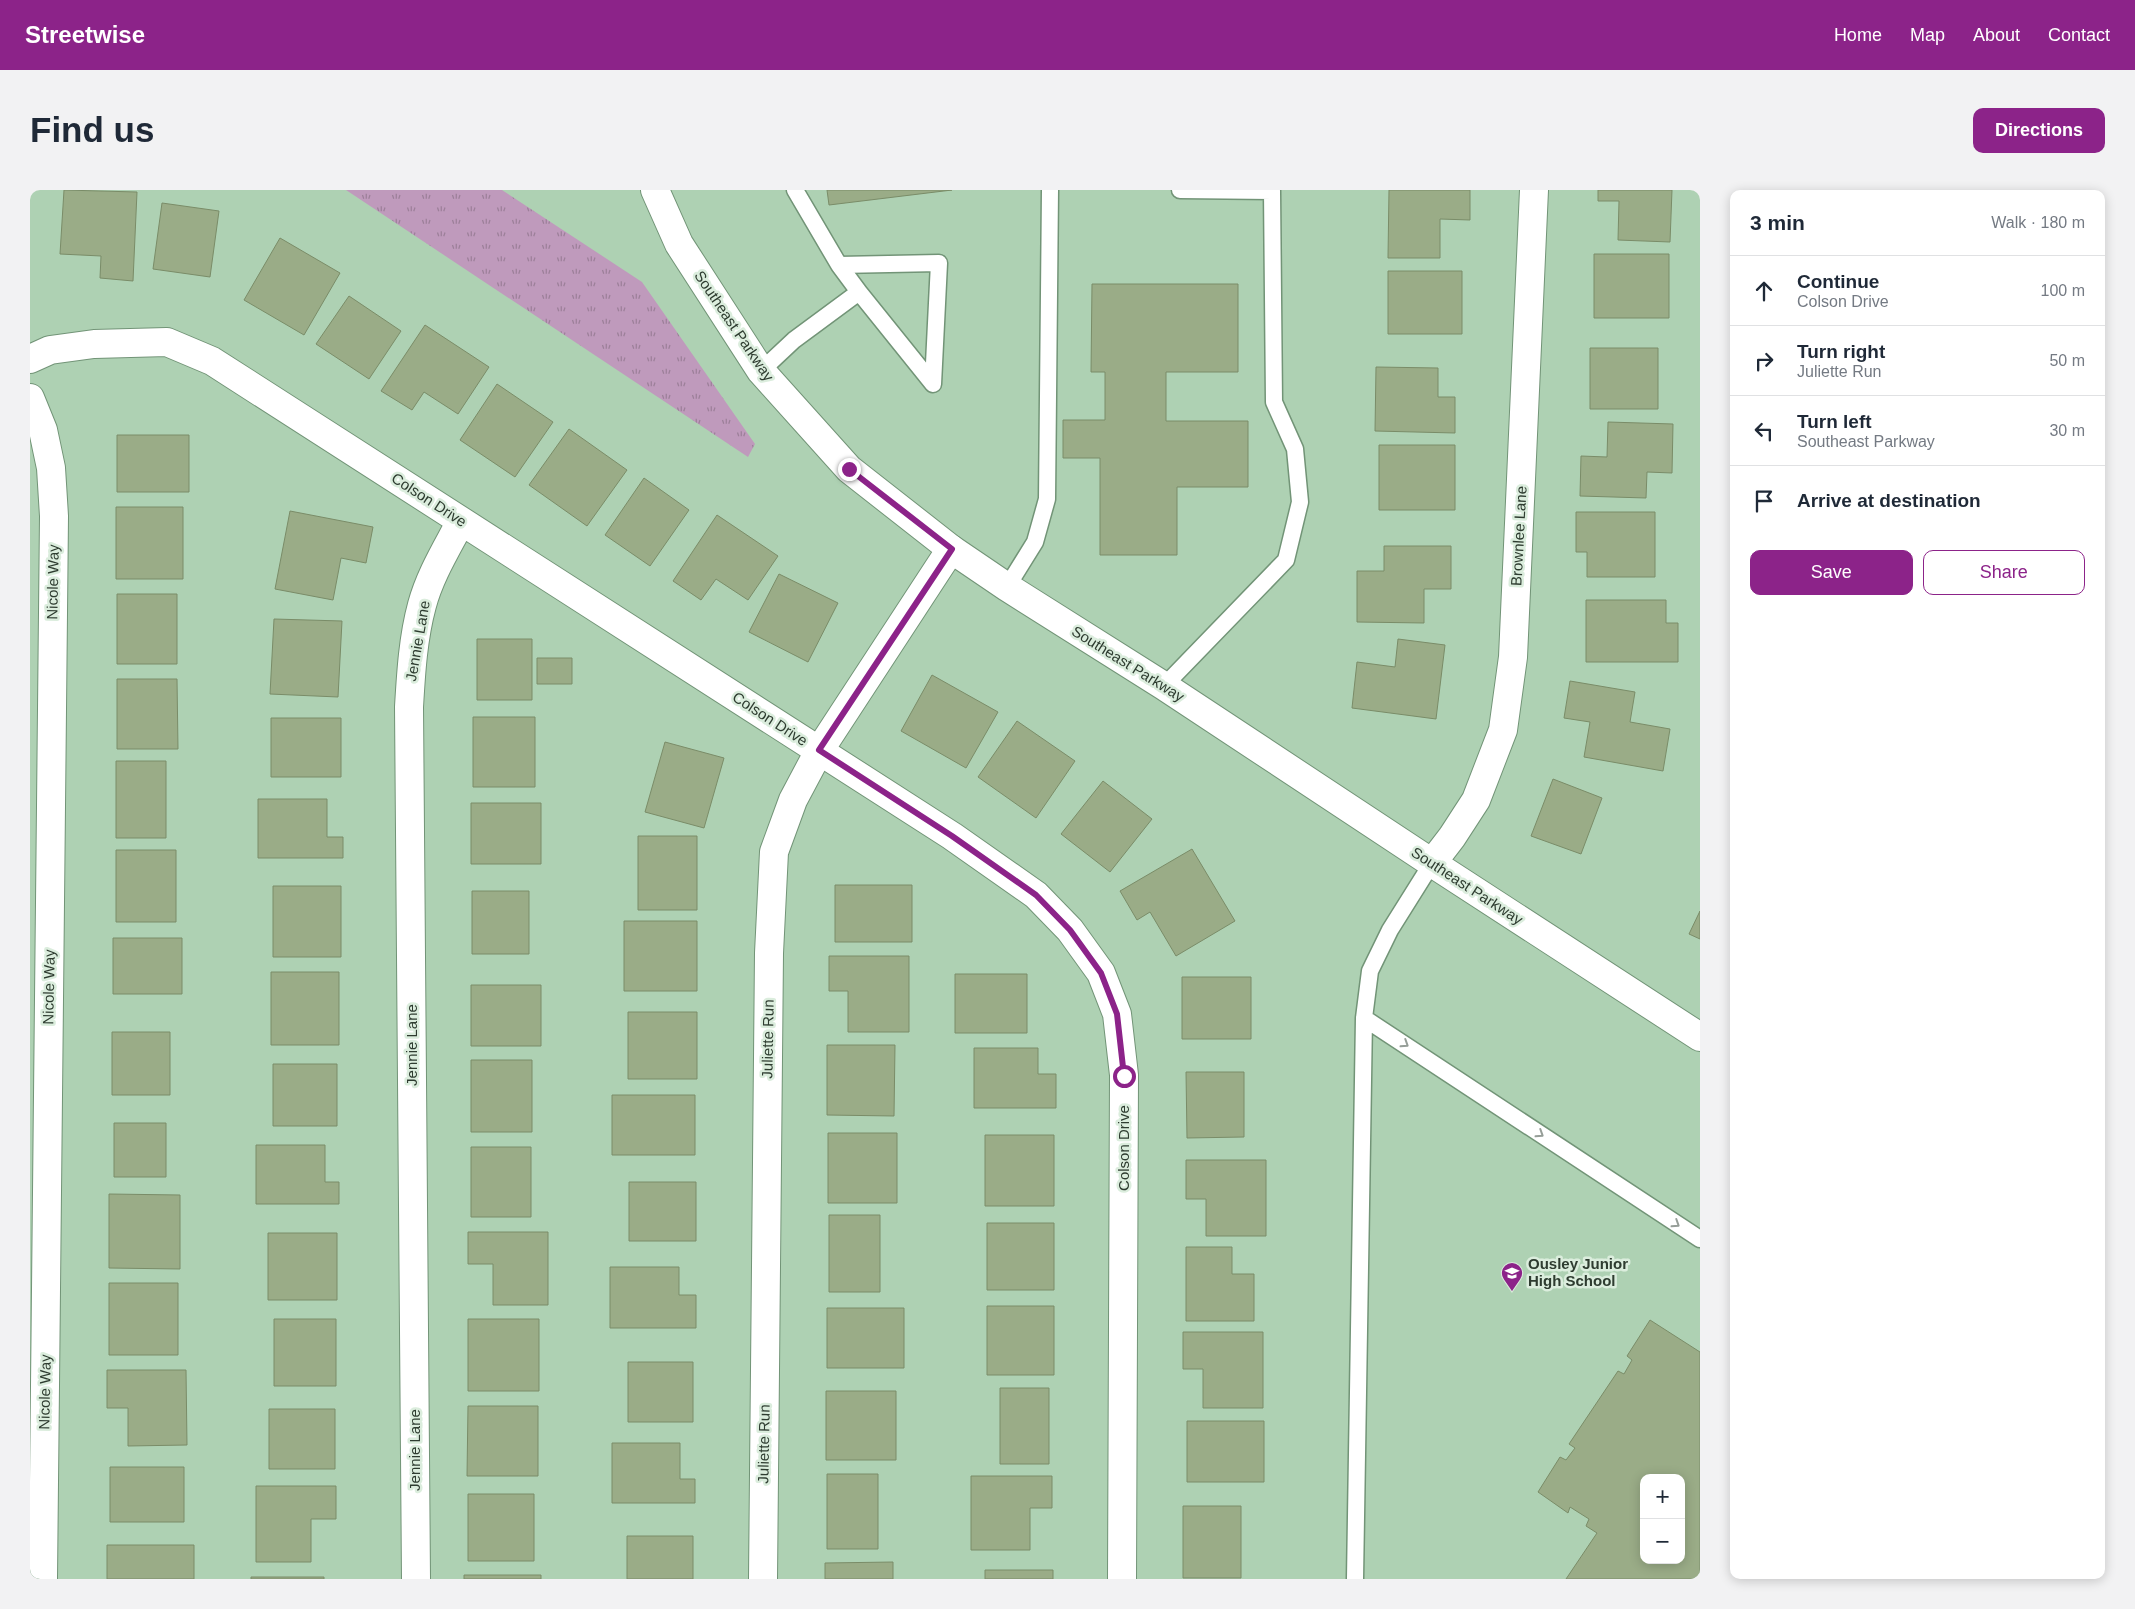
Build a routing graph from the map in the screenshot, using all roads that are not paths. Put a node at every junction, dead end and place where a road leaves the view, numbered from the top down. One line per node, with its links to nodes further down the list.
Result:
1 (655, 190): 9 (street, Southeast Parkway)
2 (795, 190): 6 (lane)
3 (1050, 190): 13 (lane)
4 (1180, 190): 14 (lane)
5 (1534, 190): 16 (street, Brownlee Lane)
6 (839, 265): 7 (lane); 7 (lane)
7 (859, 292): 9 (lane)
8 (30, 359): 11 (street, Colson Drive)
9 (761, 371): 12 (street, Southeast Parkway)
10 (30, 398): 20 (street, Nicole Way)
11 (461, 521): 15 (street, Colson Drive); 21 (street, Jennie Lane)
12 (952, 549): 13 (street, Southeast Parkway); 15 (street, Juliette Run)
13 (1007, 587): 14 (street, Southeast Parkway)
14 (1164, 686): 16 (street, Southeast Parkway)
15 (819, 750): 22 (street, Juliette Run); 23 (street, Colson Drive)
16 (1432, 863): 17 (lane); 18 (street, Southeast Parkway)
17 (1364, 1018): 19 (lane, one-way to 19); 24 (lane)
18 (1700, 1037)
19 (1700, 1239)
20 (43, 1579)
21 (416, 1579)
22 (763, 1579)
23 (1122, 1579)
24 (1355, 1579)

